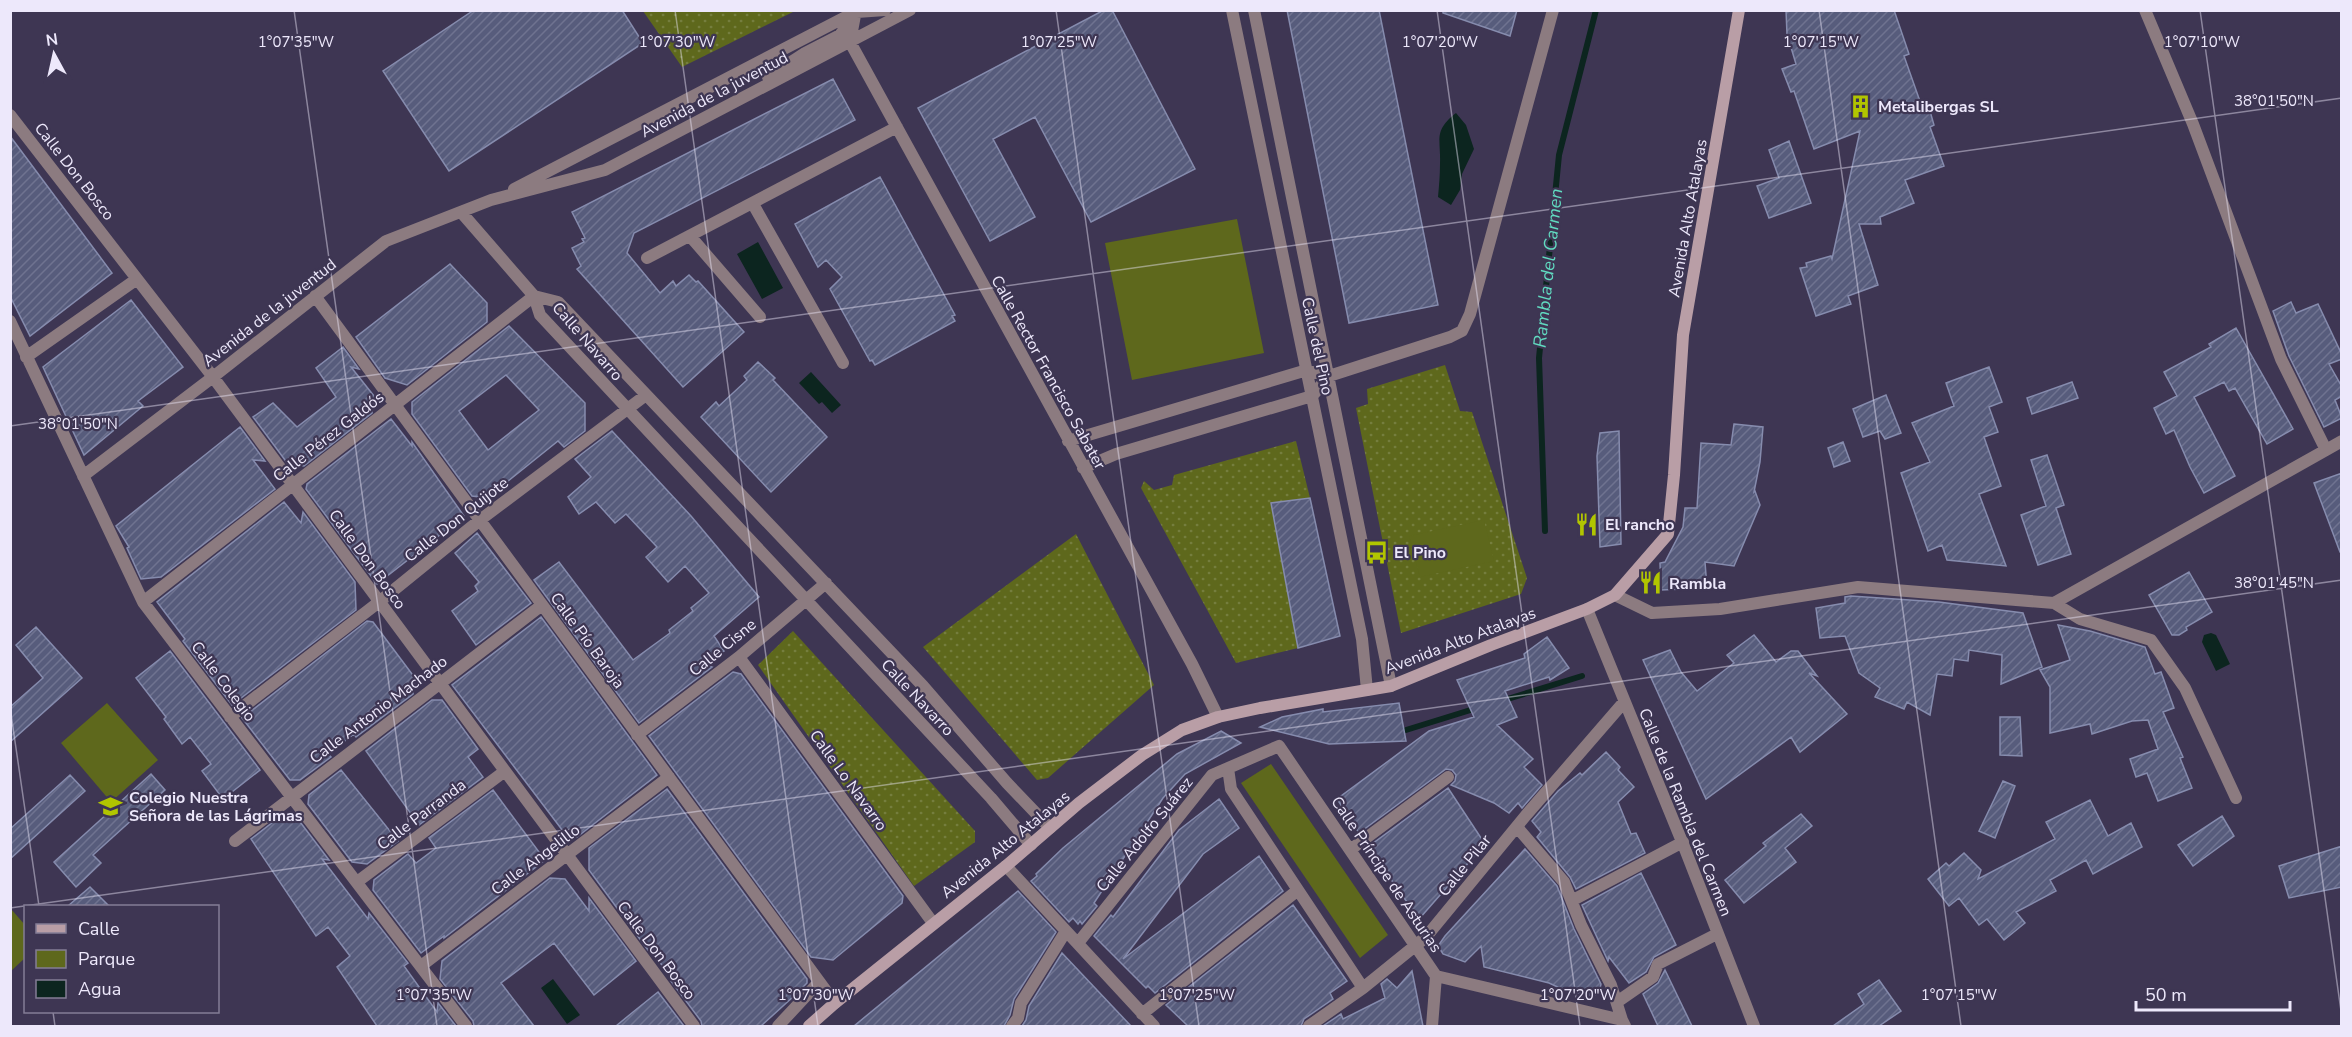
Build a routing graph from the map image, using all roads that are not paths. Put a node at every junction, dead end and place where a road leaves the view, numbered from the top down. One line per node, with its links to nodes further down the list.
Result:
1 (885, 10): 8 (street)
2 (910, 10): 9 (street, Avenida de la juventud)
3 (1232, 10): 25 (street, Calle del Pino)
4 (1254, 10): 26 (street, Calle del Pino)
5 (1552, 10): 26 (street)
6 (1739, 10): 40 (main road, Avenida Alto Atalayas)
7 (2145, 10): 34 (street)
8 (858, 11): 9 (street); 11 (street); 13 (street, Avenida de la juventud)
9 (850, 42): 11 (street, Avenida de la juventud); 12 (street, Calle Rector Francisco Sabater)
10 (10, 115): 18 (street, Calle Don Bosco)
11 (701, 120): 13 (street, Avenida de la juventud)
12 (897, 128): 14 (street); 32 (street, Calle Rector Francisco Sabater)
13 (491, 200): 15 (street, Avenida de la juventud)
14 (753, 204): 16 (street); 24 (street)
15 (461, 212): 19 (street, Avenida de la juventud); 20 (street)
16 (690, 236): 17 (street); 21 (street)
17 (647, 258)
18 (137, 279): 23 (street); 27 (street, Calle Don Bosco)
19 (315, 296): 27 (street, Avenida de la juventud); 30 (street, Calle Pío Baroja)
20 (534, 296): 28 (street, Calle Navarro); 30 (street, Calle Pérez Galdós); 31 (street, Calle Navarro)
21 (760, 317)
22 (10, 321): 23 (street, Calle Colegio)
23 (26, 357): 36 (street, Calle Colegio)
24 (843, 363)
25 (1307, 370): 26 (street); 29 (street, Calle del Pino); 32 (street)
26 (1329, 376): 29 (street); 49 (street, Calle del Pino)
27 (213, 377): 36 (street, Avenida de la juventud); 37 (street, Calle Don Bosco)
28 (646, 394): 31 (street, Calle Don Quijote); 39 (street, Calle Navarro)
29 (1312, 396): 35 (street); 50 (street, Calle del Pino)
30 (395, 405): 37 (street, Calle Pérez Galdós); 38 (street, Calle Pío Baroja)
31 (627, 409): 38 (street, Calle Don Quijote); 41 (street, Calle Navarro)
32 (1068, 441): 35 (street, Calle Rector Francisco Sabater)
33 (2342, 441): 34 (street)
34 (2326, 450): 44 (street)
35 (1083, 468): 53 (street, Calle Rector Francisco Sabater)
36 (82, 476): 42 (street, Calle Colegio)
37 (292, 485): 42 (street, Calle Pérez Galdós); 43 (street, Calle Don Bosco)
38 (480, 519): 43 (street, Calle Don Quijote); 45 (street, Calle Pío Baroja)
39 (826, 583): 41 (street, Calle Cisne); 63 (street, Calle Navarro)
40 (1615, 595): 44 (street); 46 (main road, Avenida Alto Atalayas)
41 (805, 599): 47 (street, Calle Cisne); 66 (street, Calle Navarro)
42 (143, 602): 52 (street, Calle Colegio)
43 (379, 602): 48 (street, Calle Don Bosco); 52 (street, Calle Don Quijote)
44 (2054, 603): 61 (street)
45 (542, 604): 48 (street, Calle Antonio Machado); 54 (street, Calle Pío Baroja)
46 (1587, 609): 49 (main road, Avenida Alto Atalayas); 51 (street, Calle de la Rambla del Carmen)
47 (739, 657): 54 (street, Calle Cisne); 73 (street, Calle Lo Navarro)
48 (439, 683): 57 (street, Calle Don Bosco); 60 (street, Calle Antonio Machado)
49 (1391, 686): 50 (main road, Avenida Alto Atalayas)
50 (1367, 690): 53 (main road, Avenida Alto Atalayas)
51 (1624, 702): 62 (street, Calle Pilar); 65 (street, Calle de la Rambla del Carmen)
52 (230, 717): 60 (street, Calle Colegio)
53 (1218, 717): 63 (main road, Avenida Alto Atalayas)
54 (637, 735): 58 (street, Calle Pío Baroja)
55 (1279, 746): 56 (street, Calle Adolfo Suárez); 67 (street, Calle Príncipe de Asturias)
56 (1228, 768): 71 (street); 76 (street, Calle Adolfo Suárez)
57 (505, 771): 68 (street, Calle Don Bosco); 70 (street, Calle Parranda)
58 (669, 777): 68 (street, Calle Angelillo); 80 (street, Calle Pío Baroja)
59 (1448, 777): 67 (street)
60 (291, 796): 64 (street, Calle Antonio Machado); 70 (street, Calle Colegio)
61 (2236, 798)
62 (1517, 827): 72 (street); 77 (street, Calle Pilar)
63 (1050, 828): 66 (main road, Avenida Alto Atalayas)
64 (235, 841)
65 (1683, 842): 72 (street); 75 (street, Calle de la Rambla del Carmen)
66 (1030, 845): 69 (main road, Avenida Alto Atalayas)
67 (1350, 850): 77 (street, Calle Príncipe de Asturias)
68 (567, 855): 78 (street, Calle Angelillo); 88 (street, Calle Don Bosco)
69 (1006, 866): 73 (main road, Avenida Alto Atalayas); 74 (street)
70 (357, 882): 78 (street, Calle Colegio)
71 (1298, 890): 81 (street); 84 (street)
72 (1573, 900): 82 (street)
73 (933, 923): 83 (main road, Avenida Alto Atalayas)
74 (1066, 931): 76 (street); 85 (street)
75 (1717, 934): 82 (street); 94 (street, Calle de la Rambla del Carmen)
76 (1078, 943): 84 (street)
77 (1416, 945): 79 (street, Calle Príncipe de Asturias); 81 (street, Calle Pilar)
78 (421, 966): 87 (street, Calle Colegio)
79 (1436, 976): 86 (street, Calle Príncipe de Asturias); 93 (street)
80 (819, 982): 83 (street, Calle Pío Baroja); 89 (street)
81 (1363, 988): 92 (street, Calle Pilar)
82 (1617, 1002): 86 (street)
83 (835, 1003): 90 (main road, Avenida Alto Atalayas)
84 (1142, 1014): 91 (street)
85 (1015, 1022)
86 (1624, 1023)
87 (466, 1026)
88 (694, 1026)
89 (778, 1026)
90 (809, 1026)
91 (1154, 1026)
92 (1309, 1026)
93 (1432, 1026)
94 (1754, 1026)

